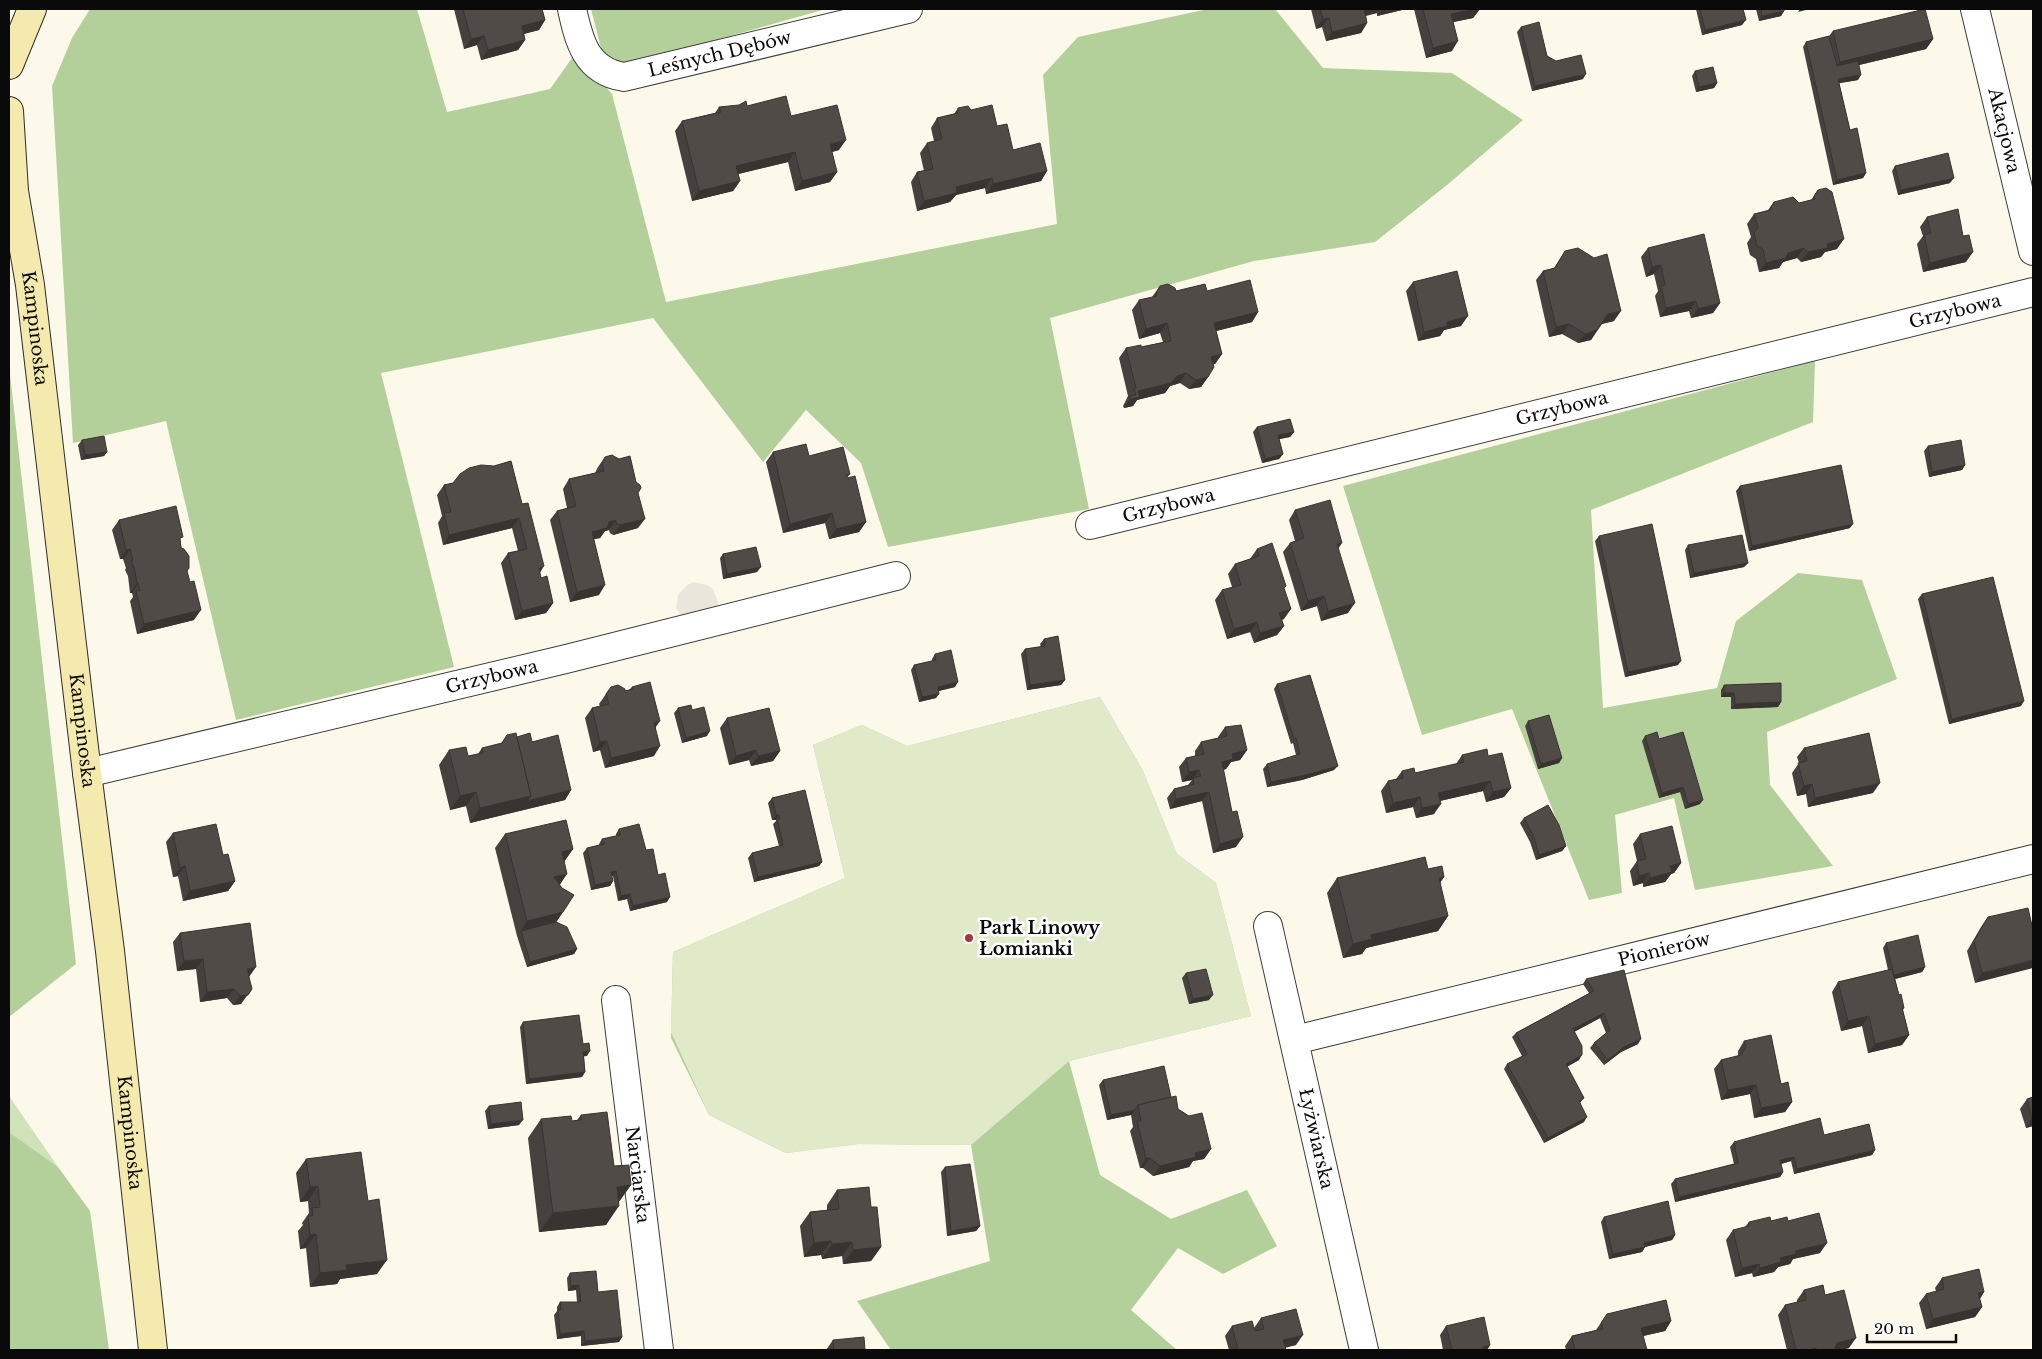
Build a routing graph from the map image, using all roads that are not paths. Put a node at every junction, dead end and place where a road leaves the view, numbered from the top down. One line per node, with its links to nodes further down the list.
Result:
1 (32, 9): 5 (main road)
2 (572, 9): 3 (street, Leśnych Dębów)
3 (908, 9)
4 (1975, 9): 7 (street, Akacjowa)
5 (9, 65)
6 (9, 111): 11 (main road, Kampinoska)
7 (2033, 251)
8 (2033, 292): 9 (street, Grzybowa)
9 (1090, 525)
10 (896, 576): 11 (street, Grzybowa)
11 (87, 773): 16 (main road, Kampinoska)
12 (2033, 859): 15 (street, Pionierów)
13 (1268, 926): 15 (street, Łyżwiarska)
14 (616, 1000): 17 (street, Narciarska)
15 (1294, 1040): 18 (street, Łyżwiarska)
16 (153, 1350)
17 (659, 1350)
18 (1364, 1350)

